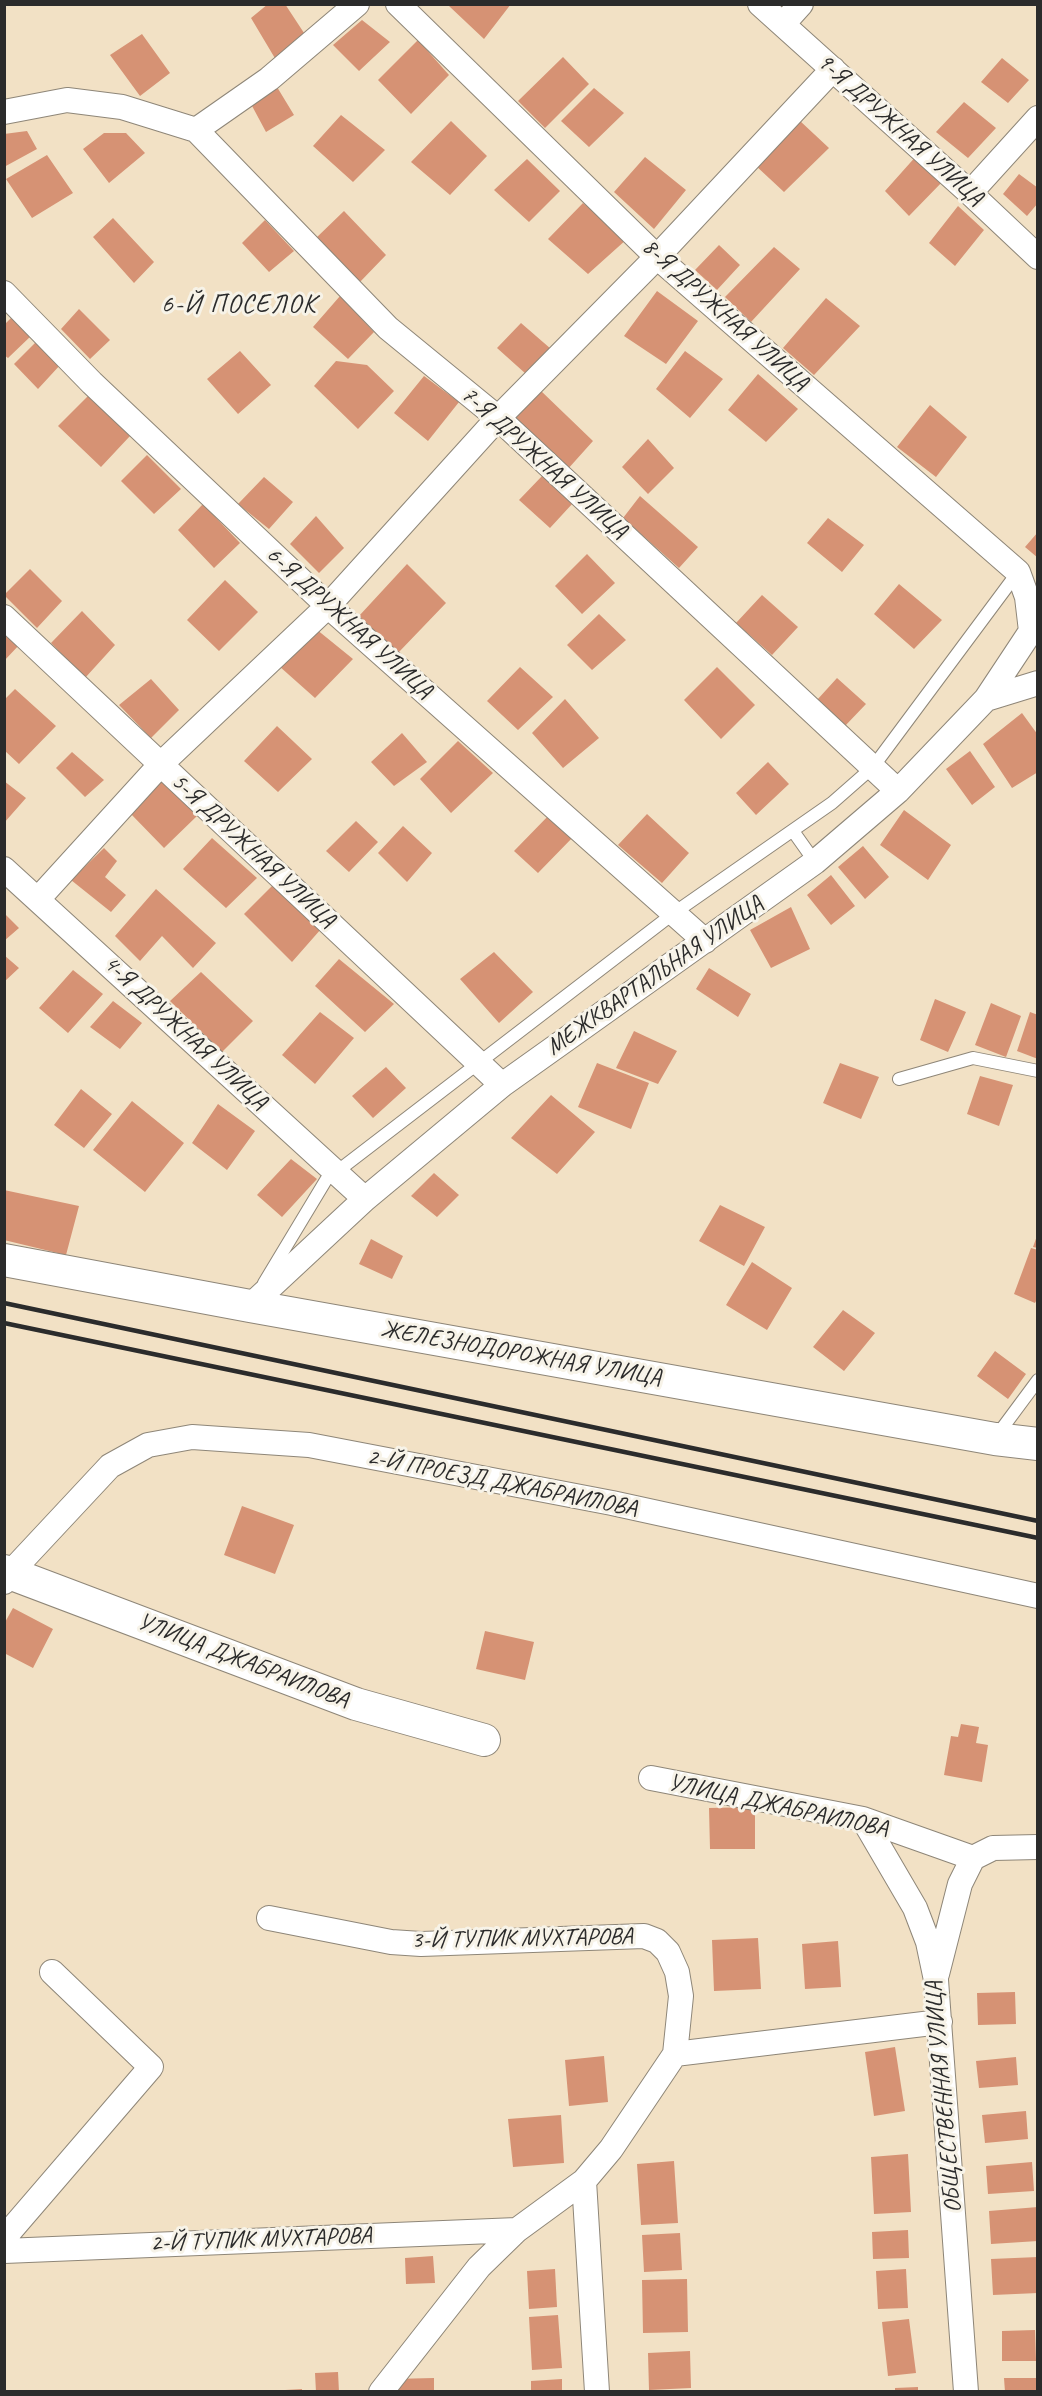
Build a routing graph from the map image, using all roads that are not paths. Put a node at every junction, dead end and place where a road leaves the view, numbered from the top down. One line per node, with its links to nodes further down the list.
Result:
1 (357, 4): 9 (street)
2 (398, 4): 11 (street, 8-Я ДРУЖНАЯ УЛИЦА)
3 (760, 4): 5 (street, 9-Я ДРУЖНАЯ УЛИЦА)
4 (801, 4): 5 (street)
5 (783, 24): 6 (street, 9-Я ДРУЖНАЯ УЛИЦА)
6 (832, 69): 10 (street, 9-Я ДРУЖНАЯ УЛИЦА); 11 (street)
7 (4, 112): 9 (street)
8 (1038, 118): 10 (street)
9 (196, 130): 14 (street, 7-Я ДРУЖНАЯ УЛИЦА)
10 (970, 193): 12 (street, 9-Я ДРУЖНАЯ УЛИЦА)
11 (657, 257): 14 (street); 15 (street, 8-Я ДРУЖНАЯ УЛИЦА)
12 (1038, 257)
13 (4, 292): 16 (street, 6-Я ДРУЖНАЯ УЛИЦА)
14 (498, 418): 16 (street); 22 (street, 7-Я ДРУЖНАЯ УЛИЦА)
15 (1018, 572): 18 (street); 22 (lane)
16 (328, 606): 21 (street); 28 (street, 6-Я ДРУЖНАЯ УЛИЦА)
17 (4, 617): 21 (street, 5-Я ДРУЖНАЯ УЛИЦА)
18 (1034, 628): 20 (street, МЕЖКВАРТАЛЬНАЯ УЛИЦА)
19 (1038, 683): 20 (street)
20 (986, 699): 23 (street, МЕЖКВАРТАЛЬНАЯ УЛИЦА)
21 (161, 764): 27 (street); 30 (street, 5-Я ДРУЖНАЯ УЛИЦА)
22 (873, 767): 23 (street, 7-Я ДРУЖНАЯ УЛИЦА); 24 (lane)
23 (898, 791): 25 (street, МЕЖКВАРТАЛЬНАЯ УЛИЦА)
24 (793, 831): 25 (lane); 28 (lane)
25 (815, 862): 29 (street, МЕЖКВАРТАЛЬНАЯ УЛИЦА)
26 (4, 868): 27 (street, 4-Я ДРУЖНАЯ УЛИЦА)
27 (39, 898): 34 (street, 4-Я ДРУЖНАЯ УЛИЦА)
28 (674, 913): 29 (street, 6-Я ДРУЖНАЯ УЛИЦА); 30 (lane)
29 (705, 941): 33 (street, МЕЖКВАРТАЛЬНАЯ УЛИЦА)
30 (479, 1063): 33 (street, 5-Я ДРУЖНАЯ УЛИЦА); 34 (lane)
31 (1038, 1071): 32 (lane)
32 (899, 1079)
33 (502, 1085): 35 (street, МЕЖКВАРТАЛЬНАЯ УЛИЦА)
34 (336, 1173): 35 (street, 4-Я ДРУЖНАЯ УЛИЦА); 37 (lane)
35 (365, 1199): 37 (street, МЕЖКВАРТАЛЬНАЯ УЛИЦА)
36 (4, 1260): 37 (street, ЖЕЛЕЗНОДОРОЖНАЯ УЛИЦА)
37 (250, 1306): 39 (street, ЖЕЛЕЗНОДОРОЖНАЯ УЛИЦА)
38 (1038, 1380): 39 (lane)
39 (995, 1439): 40 (street, ЖЕЛЕЗНОДОРОЖНАЯ УЛИЦА)
40 (1038, 1444)
41 (7, 1575): 42 (street, 2-Й ПРОЕЗД ДЖАБРАИЛОВА); 43 (street, УЛИЦА ДЖАБРАИЛОВА)
42 (1038, 1596)
43 (484, 1740)
44 (651, 1778): 45 (street, УЛИЦА ДЖАБРАИЛОВА)
45 (863, 1819): 47 (street, УЛИЦА ДЖАБРАИЛОВА); 50 (street, ОБЩЕСТВЕННАЯ УЛИЦА)
46 (1038, 1847): 47 (street)
47 (973, 1858): 50 (street)
48 (269, 1918): 52 (street, 3-Й ТУПИК МУХТАРОВА)
49 (52, 1972): 55 (street)
50 (936, 1980): 51 (street, ОБЩЕСТВЕННАЯ УЛИЦА)
51 (939, 2022): 52 (street); 59 (street, ОБЩЕСТВЕННАЯ УЛИЦА)
52 (675, 2054): 53 (street)
53 (584, 2181): 54 (street); 58 (street)
54 (517, 2230): 56 (street, 2-Й ТУПИК МУХТАРОВА); 57 (street)
55 (4, 2238)
56 (4, 2251)
57 (381, 2391)
58 (597, 2391)
59 (966, 2391)

